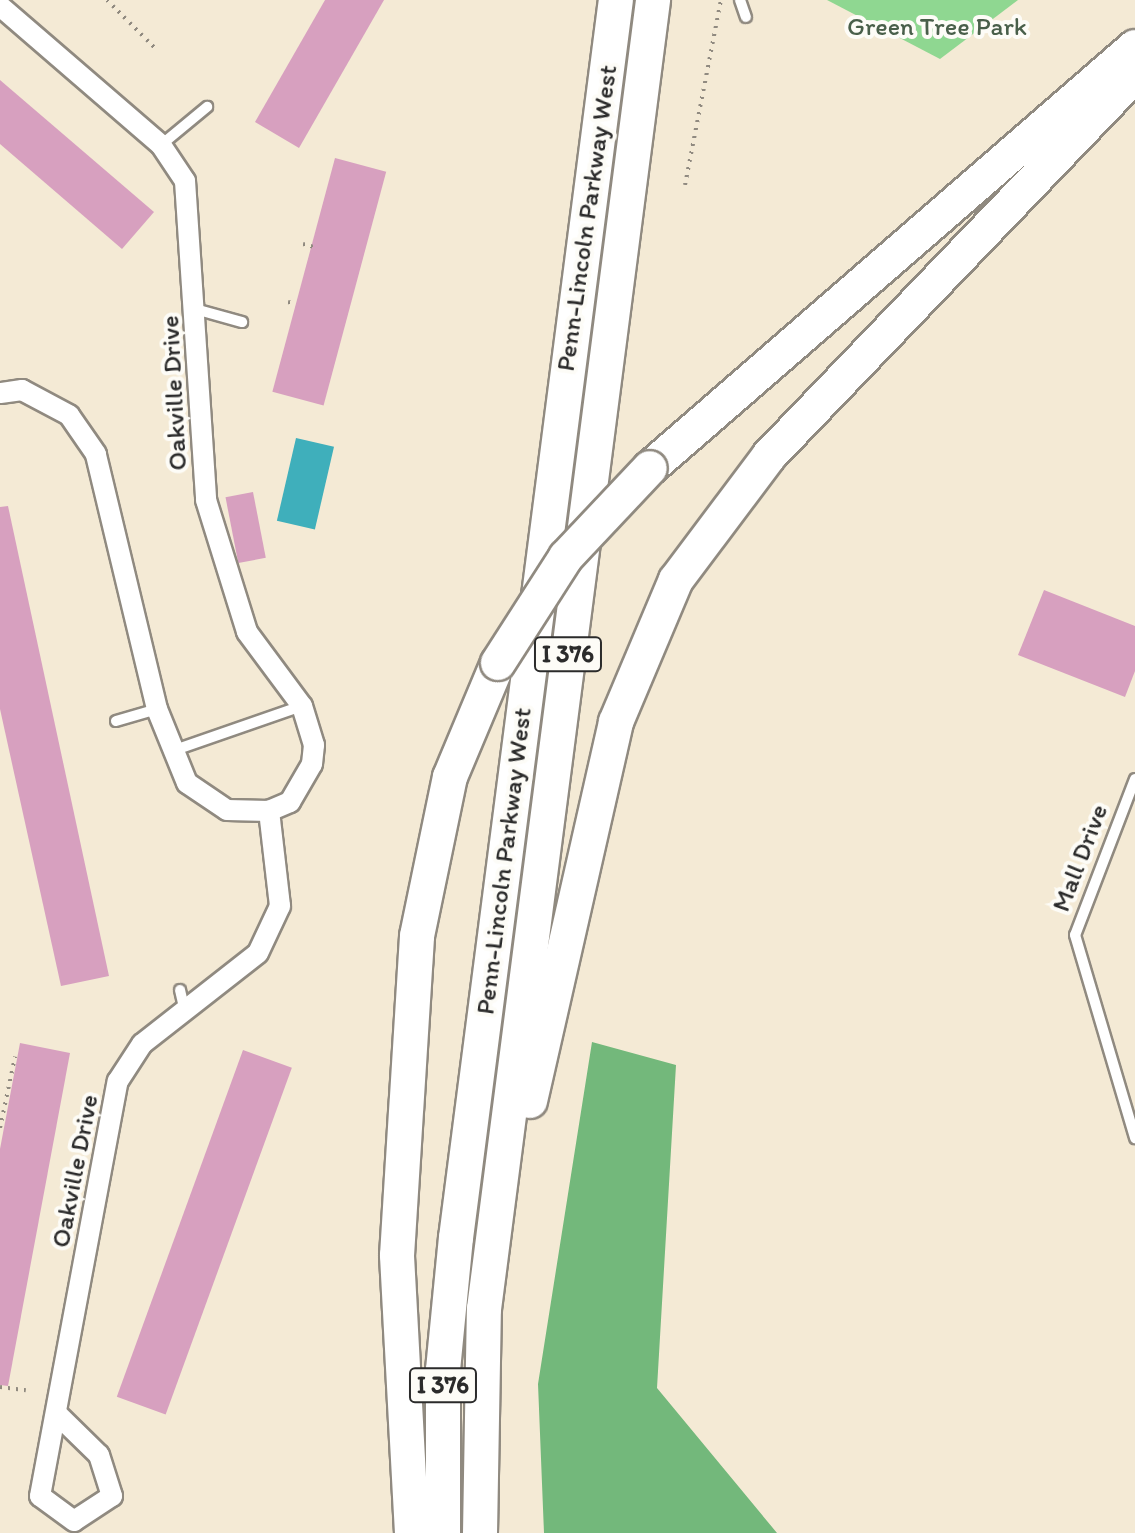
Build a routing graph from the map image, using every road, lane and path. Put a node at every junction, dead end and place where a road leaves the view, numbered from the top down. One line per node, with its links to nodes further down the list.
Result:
1 (107, 0): 9 (path)
2 (616, 0): 37 (highway, Penn-Lincoln Parkway West / I 376)
3 (653, 0): 32 (highway, Penn-Lincoln Parkway West / I 376)
4 (721, 0): 13 (path)
5 (740, 0): 7 (lane)
6 (0, 6): 12 (street, Oakville Drive)
7 (746, 17)
8 (1135, 47): 36 (highway, bridge)
9 (156, 49)
10 (1135, 75): 32 (highway)
11 (207, 107): 12 (lane)
12 (161, 145): 18 (street, Oakville Drive)
13 (685, 185)
14 (303, 244): 15 (path)
15 (314, 247)
16 (288, 302): 17 (path)
17 (295, 304)
18 (195, 309): 19 (lane); 21 (street, Oakville Drive)
19 (242, 322)
20 (0, 393): 22 (street)
21 (302, 706): 24 (lane); 26 (street, Oakville Drive)
22 (157, 709): 23 (lane); 24 (street)
23 (116, 721)
24 (171, 751): 26 (street)
25 (1135, 779): 31 (lane, Mall Drive)
26 (269, 811): 28 (street, Oakville Drive)
27 (180, 990): 28 (lane)
28 (185, 1012): 35 (street, Oakville Drive)
29 (15, 1057): 30 (path)
30 (0, 1128)
31 (1135, 1138)
32 (484, 1309): 38 (highway, Penn-Lincoln Parkway West / I 376)
33 (0, 1387): 34 (path)
34 (26, 1390)
35 (58, 1415): 35 (street, Oakville Drive)
36 (412, 1533)
37 (443, 1533)
38 (480, 1533)

